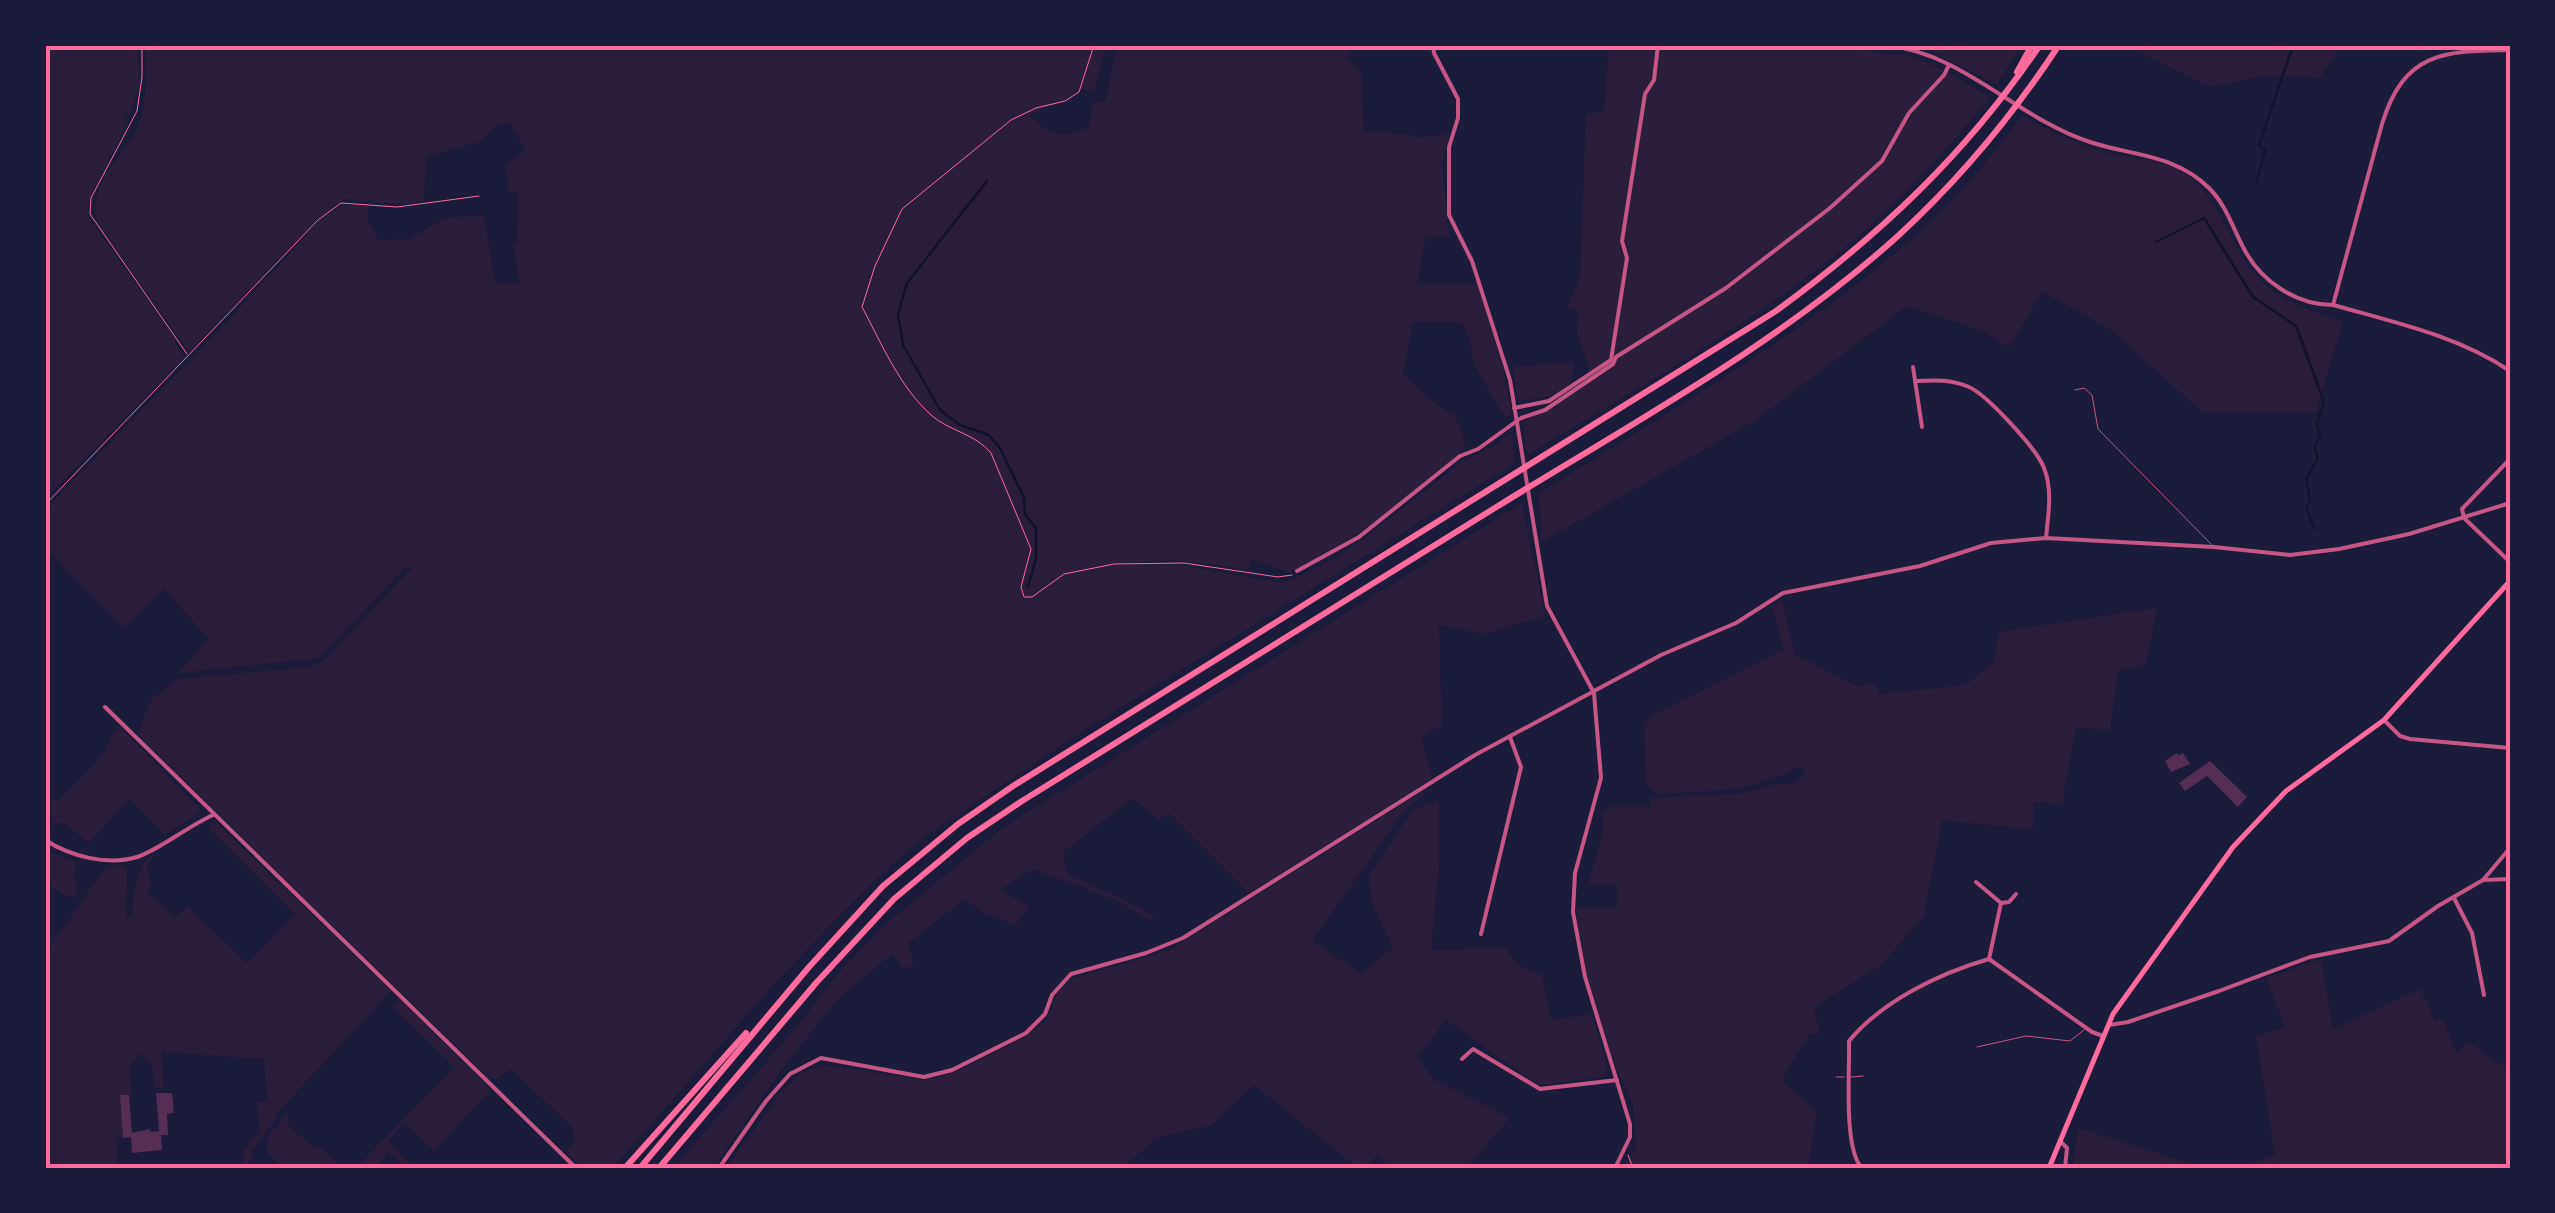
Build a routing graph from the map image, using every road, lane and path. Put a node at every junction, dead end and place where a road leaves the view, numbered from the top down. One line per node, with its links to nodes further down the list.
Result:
1 (142, 45): 14 (path)
2 (1094, 45): 29 (path)
3 (1434, 45): 19 (street)
4 (1658, 45): 19 (street)
5 (1886, 45): 10 (street)
6 (2032, 45): 11 (highway)
7 (2040, 45): 11 (highway)
8 (2059, 45): 63 (highway)
9 (2510, 50): 13 (street)
10 (1949, 65): 13 (street); 20 (street)
11 (2008, 91): 47 (highway)
12 (479, 196): 14 (path)
13 (2334, 305): 16 (street)
14 (189, 357): 24 (path)
15 (1913, 367): 17 (street)
16 (2510, 371)
17 (1915, 381): 21 (street); 26 (street)
18 (2075, 390): 27 (lane)
19 (1514, 408): 20 (street)
20 (1517, 426): 29 (street); 31 (street)
21 (1922, 426)
22 (2510, 460): 25 (street)
23 (2510, 503): 25 (street)
24 (45, 505)
25 (2464, 518): 27 (street); 28 (street)
26 (2046, 538): 27 (street); 31 (street)
27 (2214, 547)
28 (2510, 562)
29 (1297, 572)
30 (2510, 581): 33 (main road)
31 (1594, 693): 34 (street); 57 (street)
32 (105, 708): 36 (street)
33 (2384, 720): 35 (street); 49 (main road)
34 (1510, 736): 45 (street); 64 (street)
35 (2510, 748)
36 (213, 814): 37 (street); 60 (street)
37 (45, 840)
38 (2510, 848): 40 (street)
39 (2510, 879): 40 (street)
40 (2483, 880): 43 (street)
41 (1976, 882): 44 (street)
42 (2016, 894): 44 (street)
43 (2454, 898): 48 (street); 49 (street)
44 (2001, 903): 46 (street)
45 (1481, 934)
46 (1989, 959): 50 (street); 56 (street)
47 (809, 967): 61 (highway); 62 (highway)
48 (2484, 995)
49 (2108, 1026): 51 (main road)
50 (2086, 1028): 51 (street); 52 (lane)
51 (2103, 1036): 58 (main road)
52 (1977, 1048)
53 (1462, 1059): 57 (street)
54 (1862, 1076): 56 (lane)
55 (1836, 1077): 56 (lane)
56 (1850, 1078): 67 (street)
57 (1616, 1080): 59 (street)
58 (2060, 1141): 68 (main road); 69 (street)
59 (1626, 1147): 65 (street); 66 (path)
60 (576, 1168)
61 (625, 1168)
62 (640, 1168)
63 (658, 1168)
64 (719, 1168)
65 (1615, 1168)
66 (1633, 1168)
67 (1862, 1168)
68 (2049, 1168)
69 (2065, 1168)

